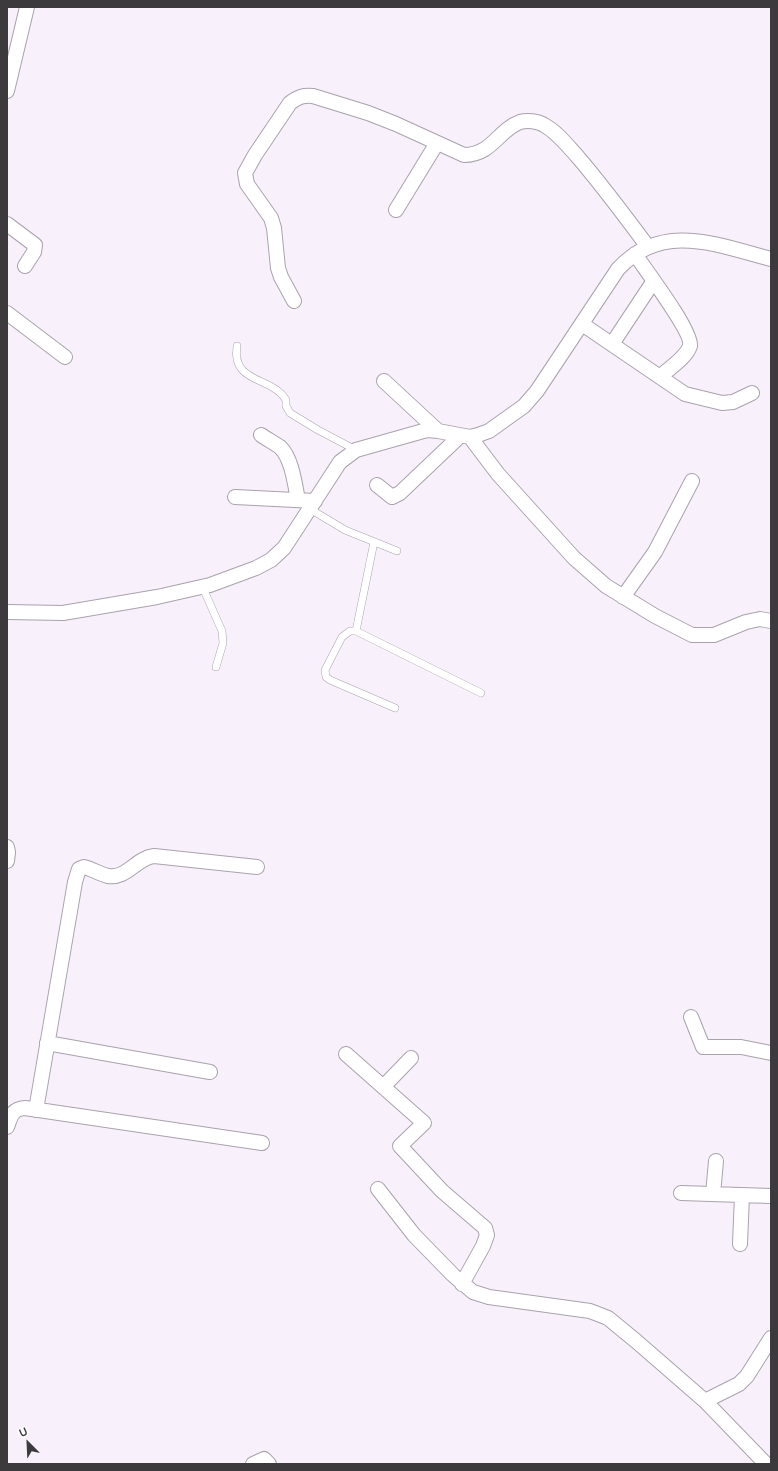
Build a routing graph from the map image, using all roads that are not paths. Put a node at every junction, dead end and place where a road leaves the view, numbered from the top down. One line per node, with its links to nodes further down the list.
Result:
1 (27, 7): 2 (street)
2 (7, 91)
3 (437, 143): 4 (street); 6 (street); 11 (street)
4 (396, 210)
5 (7, 224): 9 (street)
6 (648, 247): 7 (street); 8 (street)
7 (635, 254): 10 (street); 13 (street)
8 (771, 259)
9 (25, 266)
10 (654, 282): 14 (street); 17 (street)
11 (294, 301)
12 (7, 313): 16 (street)
13 (582, 324): 14 (street); 22 (street)
14 (612, 344): 17 (street)
15 (237, 346): 23 (lane)
16 (65, 357)
17 (660, 377): 19 (street)
18 (384, 381): 20 (street)
19 (752, 393)
20 (438, 431): 22 (street); 23 (street)
21 (261, 436): 27 (street)
22 (465, 437): 25 (street); 32 (street)
23 (356, 450): 28 (street)
24 (692, 481): 32 (street)
25 (377, 486)
26 (235, 497): 27 (street)
27 (298, 500): 28 (street)
28 (312, 505): 29 (lane); 31 (street)
29 (374, 542): 30 (lane); 35 (lane)
30 (396, 551)
31 (202, 586): 33 (street); 36 (lane)
32 (623, 597): 34 (street)
33 (7, 612)
34 (771, 621)
35 (356, 631): 37 (lane); 38 (lane)
36 (216, 667)
37 (481, 693)
38 (395, 708)
39 (7, 847): 40 (street)
40 (7, 861)
41 (257, 867): 43 (street)
42 (690, 1017): 44 (street)
43 (47, 1042): 47 (street); 49 (street)
44 (771, 1053)
45 (346, 1054): 48 (street)
46 (411, 1058): 48 (street)
47 (210, 1072)
48 (384, 1087): 59 (street)
49 (36, 1110): 50 (street); 51 (street)
50 (7, 1127)
51 (262, 1143)
52 (716, 1161): 55 (street)
53 (378, 1189): 59 (street)
54 (681, 1193): 55 (street)
55 (713, 1194): 56 (street)
56 (742, 1195): 57 (street); 58 (street)
57 (771, 1196)
58 (740, 1244)
59 (462, 1284): 61 (street)
60 (771, 1338): 61 (street)
61 (705, 1401): 64 (street)
62 (253, 1464): 63 (street)
63 (269, 1464)
64 (766, 1464)

